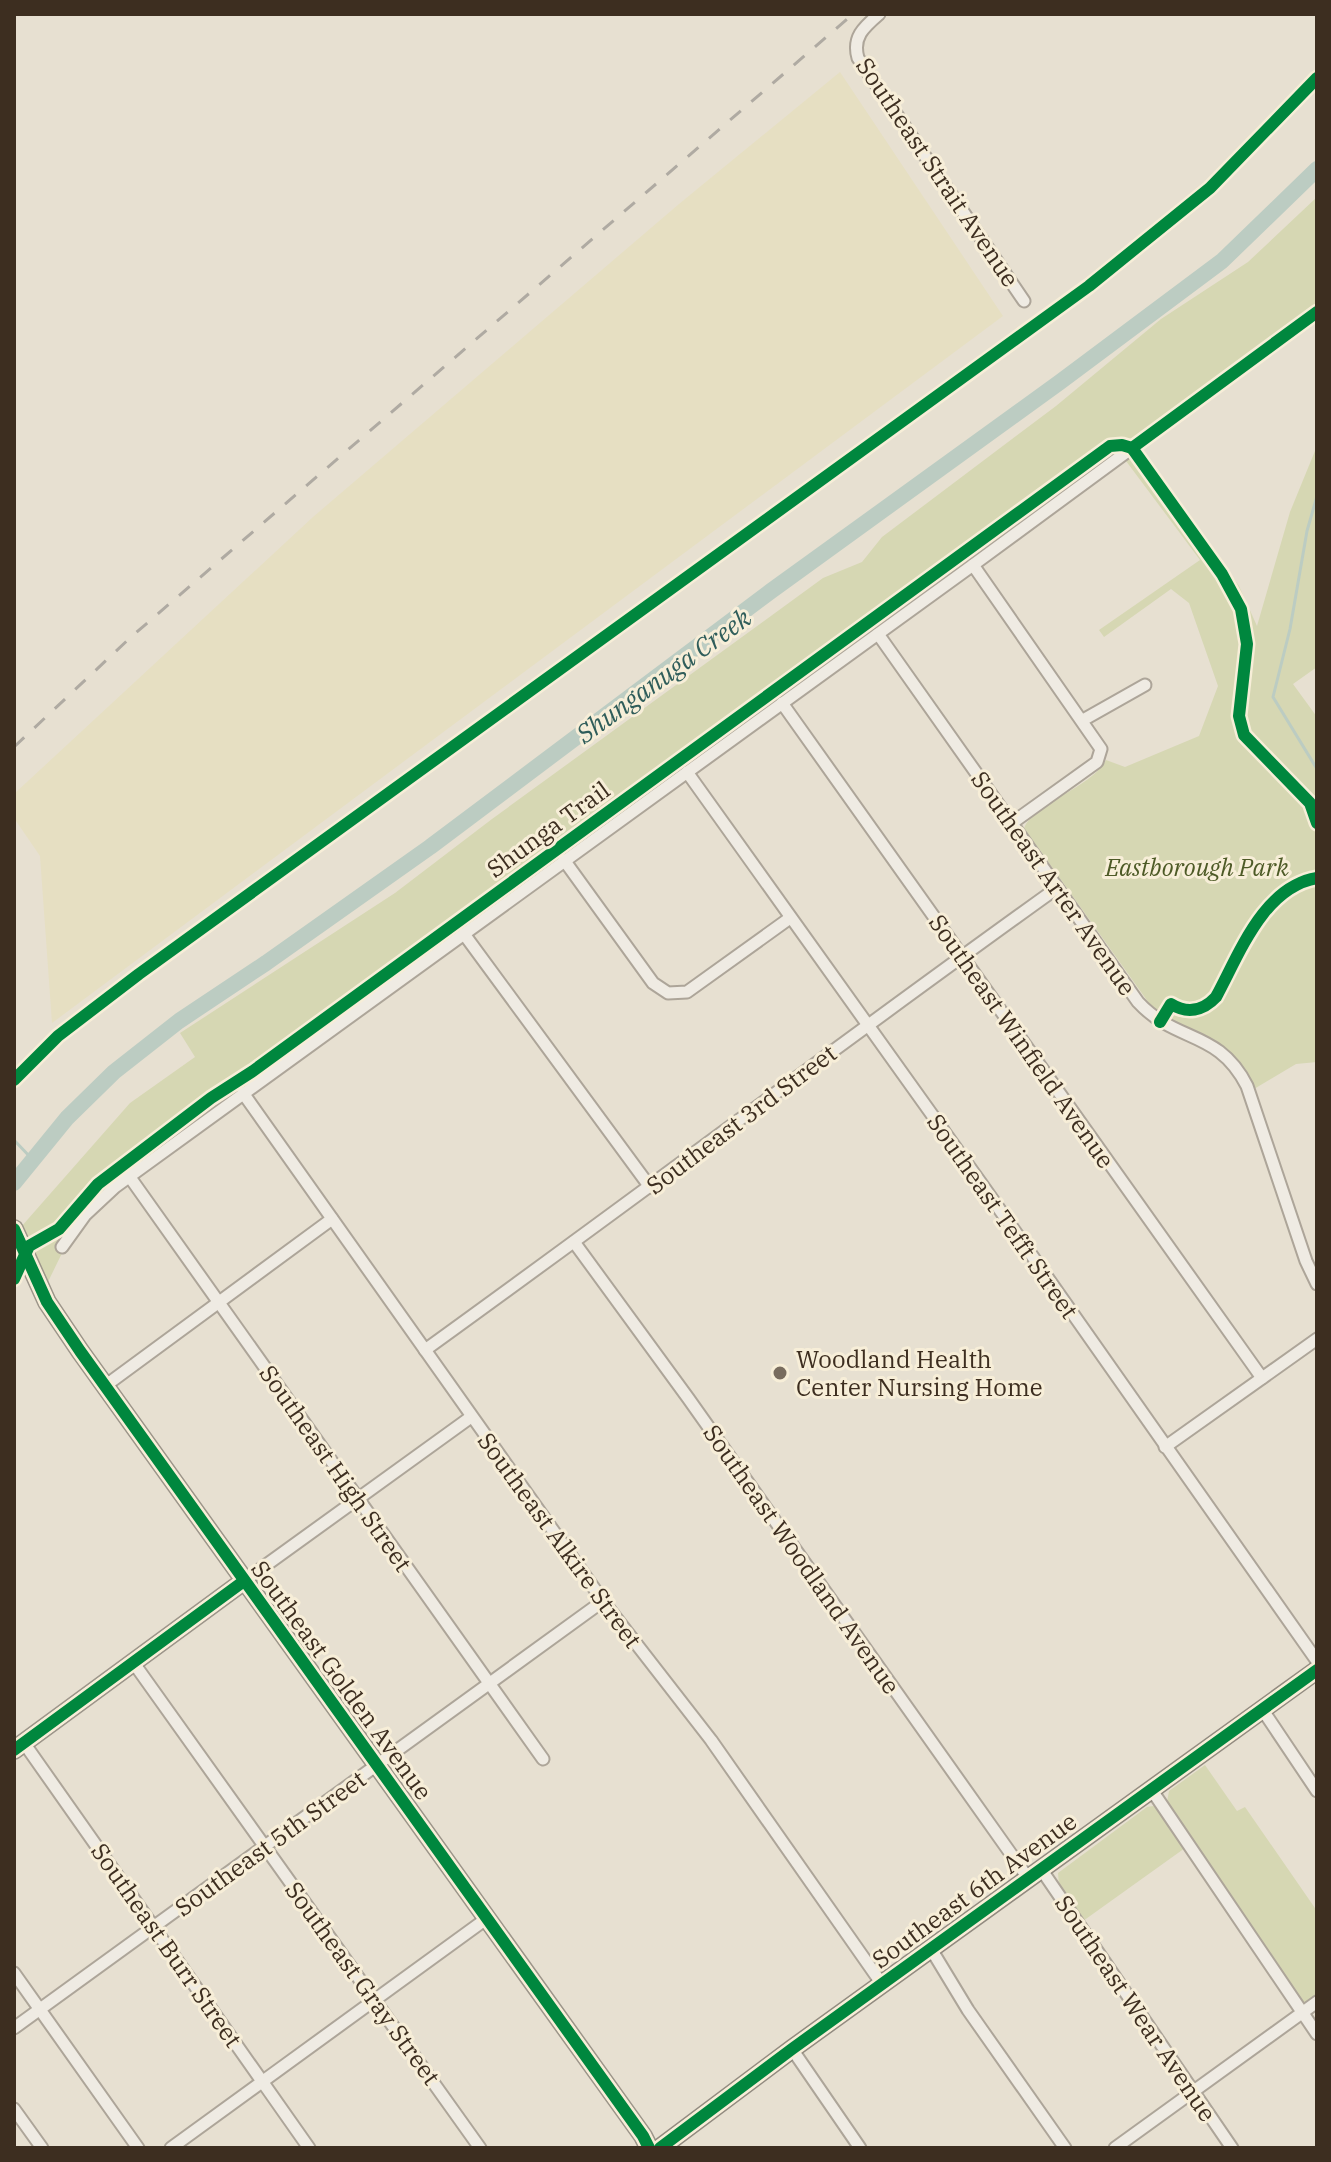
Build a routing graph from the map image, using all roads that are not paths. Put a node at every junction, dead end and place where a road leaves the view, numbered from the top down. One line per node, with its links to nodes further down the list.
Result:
1 (879, 14): 2 (street, Southeast Strait Avenue)
2 (1024, 301)
3 (1317, 312): 4 (street)
4 (973, 565): 5 (street); 8 (street)
5 (878, 634): 7 (street); 10 (street, Southeast Arter Avenue)
6 (1145, 685): 8 (street)
7 (782, 703): 9 (street); 15 (street, Southeast Winfield Avenue)
8 (1083, 720): 10 (street)
9 (687, 772): 11 (street); 13 (street, Southeast Tefft Street)
10 (1012, 823): 12 (street, Southeast Arter Avenue)
11 (564, 860): 13 (street); 14 (street)
12 (1057, 888): 15 (street, Southeast 3rd Street); 24 (street, Southeast Arter Avenue)
13 (790, 918): 16 (street, Southeast Tefft Street)
14 (464, 934): 17 (street); 19 (street)
15 (962, 956): 16 (street, Southeast 3rd Street); 28 (street, Southeast Winfield Avenue)
16 (867, 1024): 19 (street, Southeast 3rd Street); 31 (street, Southeast Tefft Street)
17 (243, 1093): 18 (street); 20 (street, Southeast Alkire Street)
18 (129, 1176): 23 (street); 25 (street, Southeast High Street)
19 (650, 1187): 22 (street, Southeast 3rd Street)
20 (332, 1219): 25 (street); 27 (street, Southeast Alkire Street)
21 (14, 1229): 29 (street, Southeast Golden Avenue)
22 (574, 1242): 27 (street, Southeast 3rd Street); 46 (street, Southeast Woodland Avenue)
23 (62, 1247)
24 (1317, 1284)
25 (219, 1304): 29 (street); 32 (street, Southeast High Street)
26 (1317, 1339): 28 (street)
27 (425, 1350): 30 (street, Southeast Alkire Street)
28 (1262, 1378): 31 (street)
29 (105, 1386): 33 (street, Southeast Golden Avenue)
30 (471, 1417): 32 (street); 34 (street, Southeast Alkire Street)
31 (1165, 1447): 35 (street, Southeast Tefft Street)
32 (358, 1499): 33 (street); 38 (street, Southeast High Street)
33 (244, 1581): 36 (street); 42 (street, Southeast Golden Avenue)
34 (603, 1601): 38 (street, Southeast 5th Street); 51 (street, Southeast Alkire Street)
35 (1317, 1661)
36 (133, 1662): 40 (street); 45 (street, Southeast Gray Street)
37 (1317, 1670): 39 (main road, Southeast 6th Avenue)
38 (488, 1684): 41 (street, Southeast High Street); 42 (street, Southeast 5th Street)
39 (1262, 1709): 43 (main road, Southeast 6th Avenue); 44 (street)
40 (19, 1746): 48 (street, Southeast Burr Street)
41 (543, 1759)
42 (376, 1766): 45 (street, Southeast 5th Street); 47 (street, Southeast Golden Avenue)
43 (1151, 1789): 46 (main road, Southeast 6th Avenue); 55 (street)
44 (1317, 1791)
45 (265, 1847): 48 (street, Southeast 5th Street); 52 (street, Southeast Gray Street)
46 (1034, 1873): 49 (main road, Southeast 6th Avenue); 60 (street, Southeast Wear Avenue)
47 (486, 1919): 52 (street); 67 (street, Southeast Golden Avenue)
48 (154, 1927): 54 (street, Southeast 5th Street); 59 (street, Southeast Burr Street)
49 (931, 1949): 51 (main road, Southeast 6th Avenue); 70 (street)
50 (14, 1973): 54 (street)
51 (882, 1984): 58 (main road, Southeast 6th Avenue)
52 (375, 2001): 59 (street); 66 (street, Southeast Gray Street)
53 (1317, 2002): 55 (street)
54 (41, 2009): 56 (street, Southeast 5th Street); 63 (street)
55 (1303, 2013): 57 (street); 60 (street)
56 (14, 2028)
57 (1317, 2034)
58 (792, 2049): 68 (main road, Southeast 6th Avenue); 69 (street)
59 (263, 2081): 64 (street); 65 (street, Southeast Burr Street)
60 (1194, 2092): 71 (street); 72 (street, Southeast Wear Avenue)
61 (14, 2109): 62 (street)
62 (42, 2148)
63 (138, 2148)
64 (171, 2148)
65 (309, 2148)
66 (480, 2148)
67 (649, 2148)
68 (660, 2148)
69 (860, 2148)
70 (1065, 2148)
71 (1115, 2148)
72 (1232, 2148)

